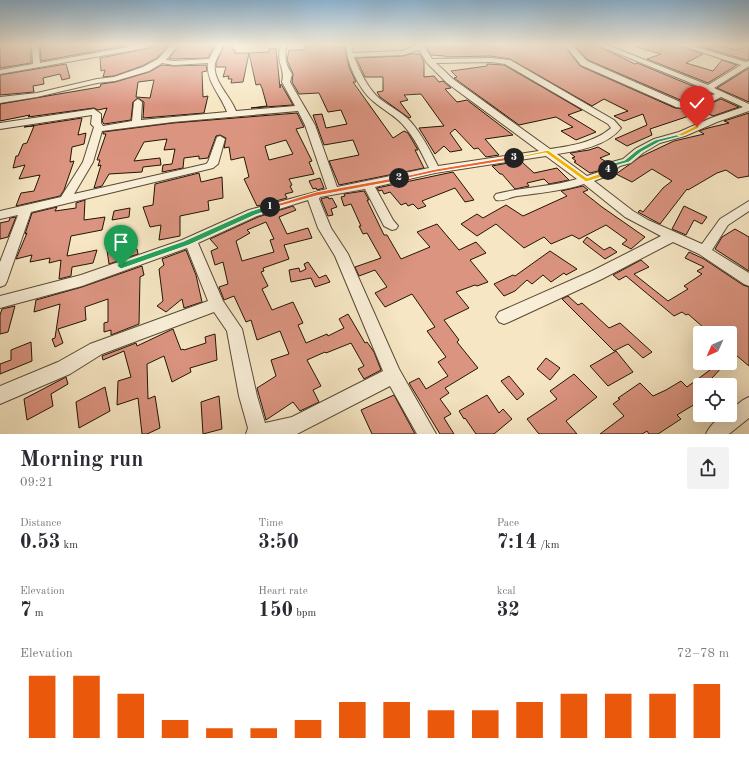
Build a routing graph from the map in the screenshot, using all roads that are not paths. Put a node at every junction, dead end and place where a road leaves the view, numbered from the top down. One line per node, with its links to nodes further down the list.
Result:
1 (40, 65): 12 (street)
2 (155, 65): 13 (street)
3 (162, 65): 13 (street)
4 (212, 65): 21 (street)
5 (282, 65): 19 (street)
6 (355, 65): 27 (street)
7 (434, 65): 26 (street)
8 (513, 65): 26 (street)
9 (589, 65): 16 (street)
10 (653, 65): 15 (street)
11 (745, 65): 15 (street)
12 (37, 66): 14 (street)
13 (152, 67): 17 (street)
14 (0, 72)
15 (708, 88): 16 (street)
16 (721, 94): 20 (street)
17 (0, 100)
18 (138, 102): 22 (street)
19 (299, 108): 21 (street); 30 (street)
20 (749, 108): 28 (street)
21 (233, 115): 22 (street)
22 (136, 123): 24 (street)
23 (0, 126): 24 (street)
24 (98, 129): 33 (street)
25 (220, 139): 33 (street)
26 (548, 152): 27 (street); 28 (street)
27 (436, 170): 29 (street)
28 (586, 180): 32 (street); 38 (street)
29 (368, 185): 30 (street); 37 (street)
30 (333, 191): 31 (street)
31 (316, 194): 39 (street); 46 (street)
32 (500, 197)
33 (65, 200): 35 (street)
34 (749, 205): 40 (street)
35 (26, 208): 36 (street); 42 (street)
36 (0, 216)
37 (392, 226)
38 (673, 236): 40 (street); 45 (street)
39 (191, 241): 43 (street); 44 (street)
40 (704, 251): 41 (street)
41 (749, 280)
42 (0, 281)
43 (0, 302)
44 (217, 304): 47 (street); 49 (street)
45 (504, 316)
46 (393, 375): 49 (street); 50 (street)
47 (0, 394)
48 (749, 406): 51 (street)
49 (257, 433)
50 (427, 434)
51 (715, 434)

